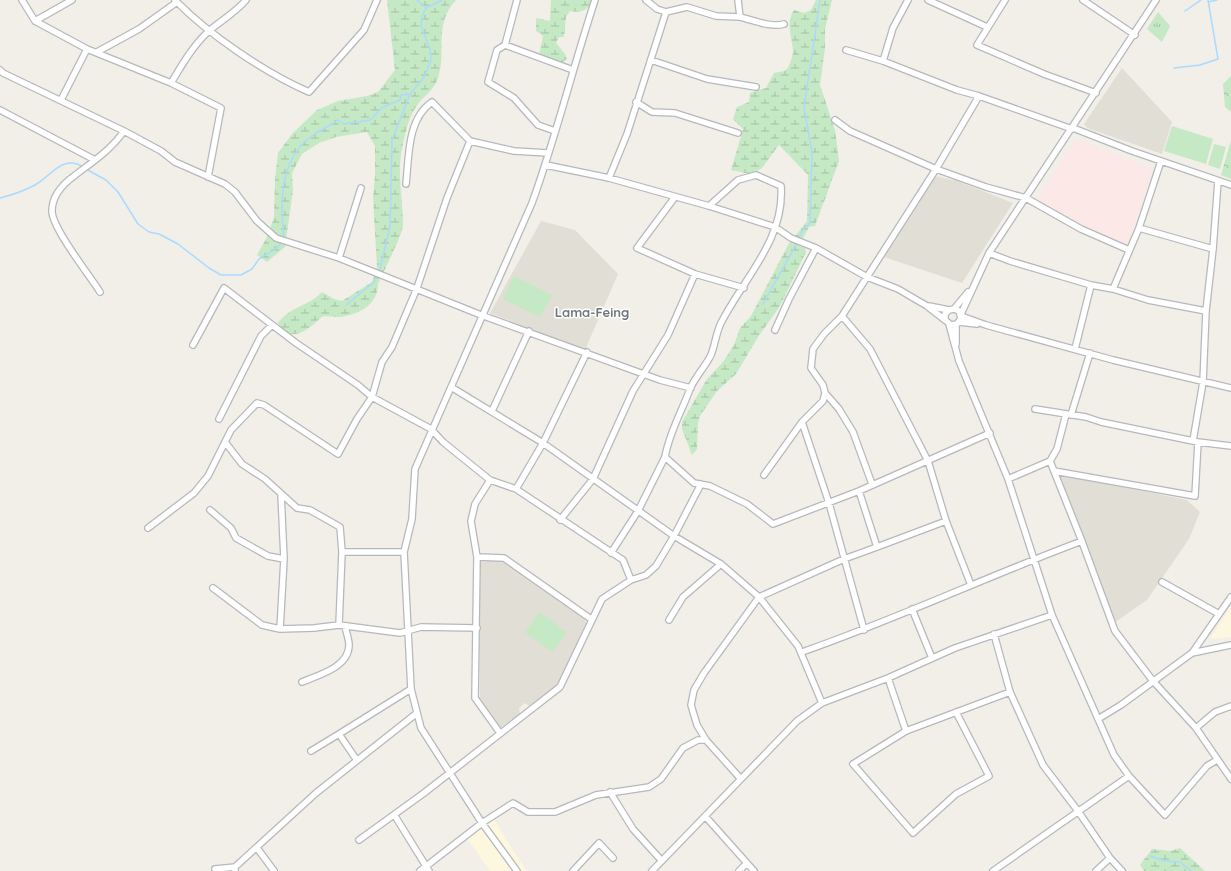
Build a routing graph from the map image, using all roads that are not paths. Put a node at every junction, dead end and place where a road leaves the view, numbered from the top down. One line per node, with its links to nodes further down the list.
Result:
1 (22, 0): 17 (street)
2 (72, 0): 17 (street)
3 (246, 0): 20 (street)
4 (377, 0): 20 (street)
5 (517, 0): 22 (street)
6 (595, 0): 28 (street)
7 (646, 0): 15 (street)
8 (738, 0): 16 (street)
9 (908, 0): 27 (street)
10 (928, 0): 19 (street)
11 (1005, 0): 19 (street)
12 (1083, 0): 21 (street)
13 (1156, 0): 21 (street)
14 (176, 1): 20 (street); 25 (street)
15 (666, 12): 16 (street); 26 (street)
16 (740, 17): 18 (street)
17 (35, 21): 23 (street)
18 (784, 24)
19 (987, 27): 32 (street)
20 (209, 31): 30 (street)
21 (1135, 35): 32 (street)
22 (505, 46): 28 (street); 40 (street)
23 (87, 49): 25 (street); 34 (street)
24 (846, 50): 27 (street)
25 (97, 52): 30 (street)
26 (651, 60): 31 (street); 35 (street)
27 (883, 60): 33 (street)
28 (573, 70): 40 (street)
29 (1, 74): 34 (street)
30 (171, 84): 48 (street)
31 (756, 87)
32 (1096, 93): 38 (street)
33 (979, 96): 38 (street); 47 (street)
34 (61, 100): 39 (street)
35 (636, 102): 41 (street); 49 (street)
36 (0, 110): 44 (street)
37 (835, 120): 47 (street)
38 (1073, 129): 45 (street); 55 (street)
39 (124, 131): 44 (street); 48 (street)
40 (555, 131): 43 (street)
41 (738, 133)
42 (470, 141): 43 (street); 51 (street); 68 (street)
43 (548, 153): 46 (street)
44 (95, 160): 71 (street)
45 (1161, 161): 50 (street); 58 (street)
46 (546, 164): 49 (street); 75 (street)
47 (936, 169): 55 (street); 65 (street)
48 (208, 177): 63 (street)
49 (609, 178): 54 (street)
50 (1218, 181): 52 (street); 60 (street)
51 (406, 184)
52 (1231, 185)
53 (361, 188): 63 (street)
54 (675, 197): 56 (street); 64 (street)
55 (1026, 198): 61 (street); 62 (street)
56 (709, 206): 57 (street); 57 (street)
57 (775, 227): 59 (street); 69 (street)
58 (1139, 228): 60 (street); 61 (street)
59 (816, 248): 65 (street); 82 (street)
60 (1213, 249): 74 (street)
61 (1129, 250): 70 (street)
62 (989, 253): 66 (street); 67 (street)
63 (339, 258): 68 (street)
64 (696, 274): 69 (street); 89 (street)
65 (867, 277): 72 (street); 77 (street)
66 (1091, 285): 70 (street); 85 (street)
67 (972, 287): 73 (street); 76 (street)
68 (417, 288): 75 (street); 95 (street)
69 (744, 288): 92 (street)
70 (1113, 289): 74 (street)
71 (100, 292)
72 (927, 306): 73 (street); 78 (street)
73 (952, 309): 76 (street); 78 (street)
74 (1206, 311): 90 (street)
75 (481, 315): 83 (street); 91 (street)
76 (961, 315): 79 (street); 81 (street)
77 (842, 316): 94 (street); 108 (street)
78 (947, 322): 79 (street); 87 (street)
79 (958, 323): 81 (street); 87 (street)
80 (272, 325): 84 (street); 95 (street); 99 (street)
81 (986, 325): 85 (street)
82 (775, 330)
83 (529, 331): 86 (street); 97 (street)
84 (193, 345)
85 (1075, 349): 88 (street)
86 (587, 352): 89 (street); 105 (street)
87 (956, 353): 102 (street)
88 (1090, 353): 90 (street); 98 (street)
89 (645, 374): 92 (street); 112 (street)
90 (1203, 382): 93 (street); 104 (street)
91 (451, 387): 97 (street); 101 (street)
92 (691, 388): 107 (street)
93 (1231, 388)
94 (825, 393): 100 (street); 116 (street)
95 (372, 397): 101 (street); 103 (street)
96 (1034, 409): 98 (street)
97 (492, 411): 105 (street)
98 (1069, 414): 104 (street); 109 (street)
99 (219, 419)
100 (802, 422): 111 (street); 120 (street)
101 (431, 430): 114 (street); 130 (street)
102 (990, 434): 108 (street); 113 (street)
103 (225, 442): 119 (street); 125 (street)
104 (1196, 442): 106 (street); 110 (street)
105 (543, 443): 112 (street); 117 (street)
106 (1231, 446)
107 (665, 457): 115 (street); 122 (street)
108 (928, 461): 116 (street); 124 (street)
109 (1050, 461): 110 (street); 113 (street)
110 (1054, 471): 127 (street)
111 (764, 475)
112 (593, 478): 122 (street); 123 (street)
113 (1008, 479): 135 (street)
114 (490, 480): 117 (street); 132 (street)
115 (701, 484): 120 (street); 126 (street)
116 (872, 484): 118 (street)
117 (516, 489): 123 (street)
118 (858, 491): 120 (street); 128 (street)
119 (281, 494): 129 (street); 133 (street)
120 (829, 503): 134 (street)
121 (210, 510): 133 (street)
122 (638, 511): 126 (street); 131 (street)
123 (560, 520): 131 (street)
124 (946, 521): 128 (street); 139 (street)
125 (148, 528)
126 (674, 536): 136 (street); 137 (street)
127 (1082, 541): 135 (street); 159 (street)
128 (877, 547): 134 (street)
129 (342, 552): 130 (street); 148 (street)
130 (404, 552): 152 (street)
131 (611, 553): 137 (street)
132 (477, 557): 146 (street); 149 (street)
133 (284, 559): 150 (street)
134 (844, 559): 141 (street); 151 (street)
135 (1034, 559): 139 (street); 145 (street)
136 (721, 564): 141 (street); 147 (street)
137 (631, 580): 146 (street)
138 (1162, 582): 144 (street)
139 (971, 585): 143 (street)
140 (213, 588): 150 (street)
141 (759, 597): 155 (street); 172 (street)
142 (1231, 597): 144 (street)
143 (912, 609): 151 (street); 157 (street)
144 (1219, 614): 156 (street)
145 (1052, 615): 153 (street); 167 (street)
146 (591, 619): 170 (street)
147 (669, 620)
148 (342, 625): 150 (street); 152 (street); 160 (street)
149 (476, 628): 152 (street); 170 (street)
150 (280, 629)
151 (864, 630): 155 (street)
152 (409, 631): 161 (street)
153 (994, 634): 157 (street); 162 (street)
154 (1231, 645): 156 (street)
155 (802, 652): 163 (street)
156 (1192, 653): 159 (street)
157 (932, 658): 158 (street)
158 (888, 678): 163 (street); 169 (street)
159 (1153, 681): 167 (street); 168 (street)
160 (302, 682)
161 (411, 689): 166 (street); 171 (street)
162 (1010, 692): 165 (street); 181 (street)
163 (822, 703): 178 (street)
164 (1231, 706): 168 (street)
165 (956, 712): 169 (street); 169 (street)
166 (417, 713): 174 (street); 176 (street)
167 (1098, 719): 177 (street)
168 (1196, 728): 175 (street)
169 (906, 731)
170 (500, 733): 176 (street)
171 (339, 734): 173 (street); 174 (street)
172 (706, 740): 178 (street); 180 (street)
173 (311, 751)
174 (356, 759): 186 (street)
175 (1217, 760): 177 (street); 179 (street)
176 (449, 773): 182 (street); 184 (street)
177 (1129, 776): 181 (street)
178 (740, 778): 183 (street)
179 (1231, 779)
180 (610, 792): 184 (street); 189 (street)
181 (1078, 811): 188 (street); 202 (street)
182 (394, 816): 185 (street); 193 (street)
183 (705, 816): 189 (street); 190 (street)
184 (482, 823): 193 (street); 197 (street)
185 (359, 840)
186 (257, 848): 192 (street); 195 (street)
187 (613, 858): 198 (street)
188 (1110, 858): 194 (street); 203 (street)
189 (662, 860): 199 (street)
190 (746, 863): 200 (street); 201 (street)
191 (215, 869): 192 (street)
192 (235, 869)
193 (427, 869): 196 (street)
194 (1099, 870)
195 (274, 871)
196 (420, 871)
197 (517, 871)
198 (573, 871)
199 (652, 871)
200 (739, 871)
201 (754, 871)
202 (992, 871)
203 (1122, 871)

